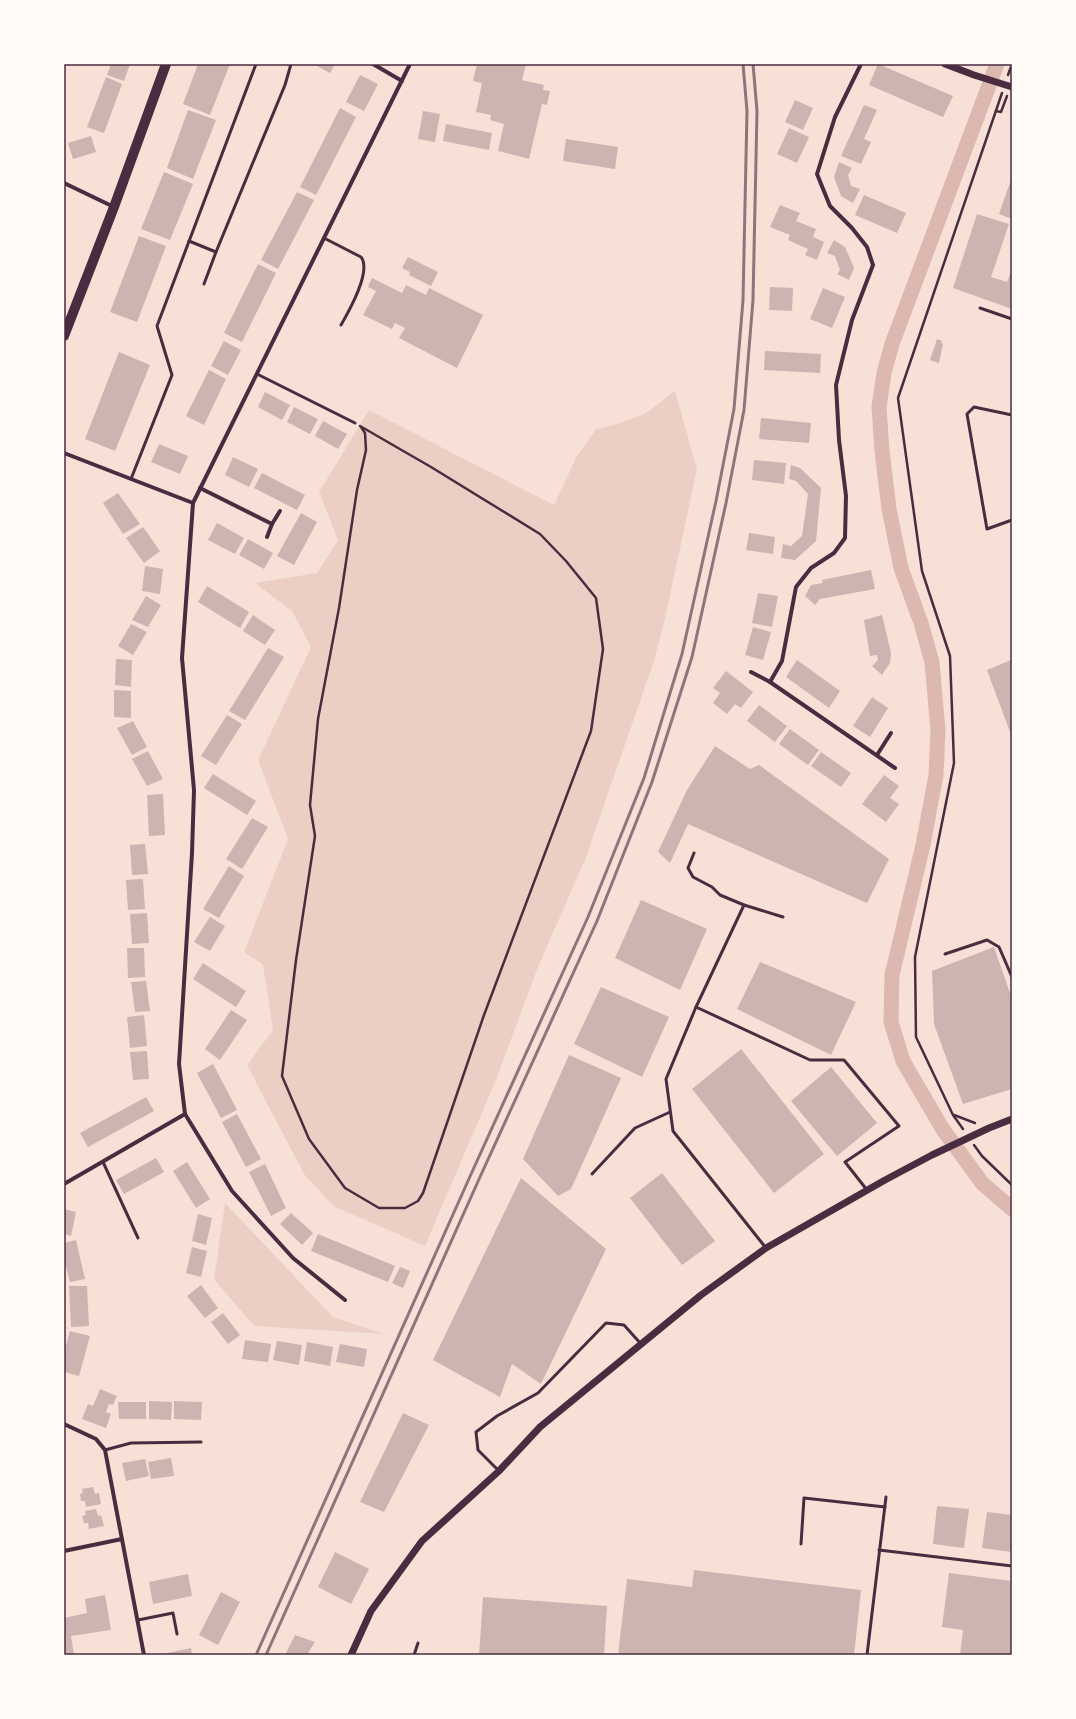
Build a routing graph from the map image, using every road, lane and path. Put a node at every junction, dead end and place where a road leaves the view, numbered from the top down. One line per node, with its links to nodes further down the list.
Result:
1 (166, 64): 16 (highway)
2 (256, 64): 18 (lane)
3 (291, 64): 19 (lane)
4 (373, 64): 10 (street)
5 (410, 64): 10 (street)
6 (861, 64): 38 (street)
7 (945, 64): 11 (street)
8 (1012, 64): 9 (path)
9 (1007, 78)
10 (402, 81): 17 (street)
11 (1012, 87)
12 (1002, 91): 14 (path)
13 (1006, 99): 14 (path)
14 (996, 111): 50 (path)
15 (64, 183): 16 (street)
16 (114, 207): 24 (highway)
17 (324, 238): 23 (lane); 25 (street)
18 (189, 241): 19 (lane); 30 (lane)
19 (216, 252): 20 (lane)
20 (204, 284)
21 (980, 308): 22 (lane)
22 (1012, 319)
23 (341, 325)
24 (64, 336)
25 (257, 374): 27 (lane); 31 (street)
26 (1012, 415): 34 (lane)
27 (355, 423)
28 (360, 426): 28 (path)
29 (64, 453): 30 (street)
30 (131, 479): 32 (street)
31 (200, 488): 32 (street); 35 (street)
32 (193, 503): 49 (street)
33 (280, 511): 35 (street)
34 (1012, 520)
35 (272, 524): 36 (street)
36 (266, 537)
37 (751, 672): 38 (street)
38 (770, 682): 40 (street)
39 (891, 733): 40 (street)
40 (876, 755): 41 (street)
41 (895, 768)
42 (694, 853): 43 (lane)
43 (744, 905): 44 (lane); 47 (lane)
44 (783, 917)
45 (945, 954): 46 (lane)
46 (1012, 977)
47 (696, 1007): 48 (lane); 59 (lane)
48 (670, 1112): 56 (lane); 61 (lane)
49 (185, 1114): 55 (street); 62 (street)
50 (953, 1115): 52 (path); 53 (path)
51 (1012, 1119): 52 (street)
52 (989, 1128): 59 (street)
53 (966, 1133)
54 (970, 1138): 58 (path)
55 (103, 1162): 57 (street); 60 (lane)
56 (592, 1174)
57 (64, 1184)
58 (1012, 1185)
59 (867, 1190): 61 (street)
60 (138, 1238)
61 (766, 1248): 63 (street)
62 (345, 1300)
63 (641, 1344): 67 (street); 67 (lane)
64 (64, 1424): 66 (street)
65 (201, 1442): 66 (lane)
66 (105, 1450): 70 (street)
67 (499, 1471): 79 (street)
68 (886, 1498): 69 (lane)
69 (884, 1507): 71 (lane); 72 (lane)
70 (122, 1539): 73 (street); 75 (street)
71 (801, 1544)
72 (879, 1550): 74 (lane); 81 (lane)
73 (64, 1551)
74 (1012, 1566)
75 (138, 1620): 76 (lane); 78 (street)
76 (177, 1634)
77 (418, 1643): 80 (lane)
78 (144, 1655)
79 (350, 1655)
80 (414, 1655)
81 (867, 1655)

